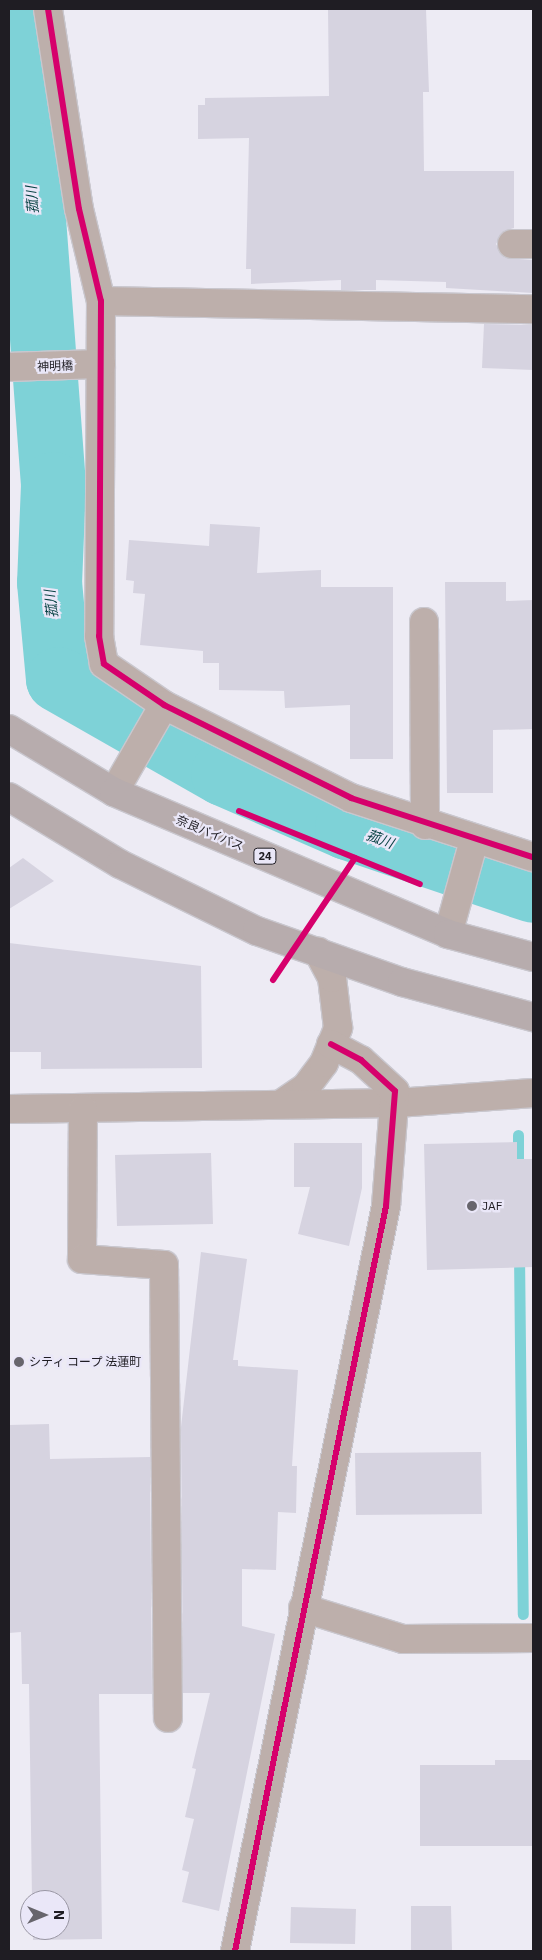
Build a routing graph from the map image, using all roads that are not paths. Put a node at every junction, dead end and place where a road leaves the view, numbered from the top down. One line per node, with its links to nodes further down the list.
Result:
1 (48, 9): 2 (street)
2 (101, 301): 3 (street); 4 (street)
3 (533, 309)
4 (99, 364): 5 (street, 神明橋); 7 (street)
5 (9, 367)
6 (424, 622): 11 (street)
7 (161, 710): 9 (street); 11 (street)
8 (9, 729): 9 (highway, 奈良バイパス / 24)
9 (114, 792): 14 (highway, 奈良バイパス / 24)
10 (9, 797): 15 (highway)
11 (425, 825): 12 (street)
12 (472, 847): 13 (street); 14 (street)
13 (533, 857)
14 (448, 934): 16 (highway, 奈良バイパス / 24)
15 (318, 952): 17 (highway); 18 (street)
16 (533, 956)
17 (533, 1017)
18 (331, 1044): 20 (street); 21 (street)
19 (533, 1093): 20 (street)
20 (397, 1103): 21 (street); 24 (street)
21 (281, 1104): 22 (street)
22 (83, 1108): 23 (street); 26 (street)
23 (9, 1109)
24 (303, 1608): 25 (street); 27 (street)
25 (533, 1638)
26 (168, 1718)
27 (235, 1951)

